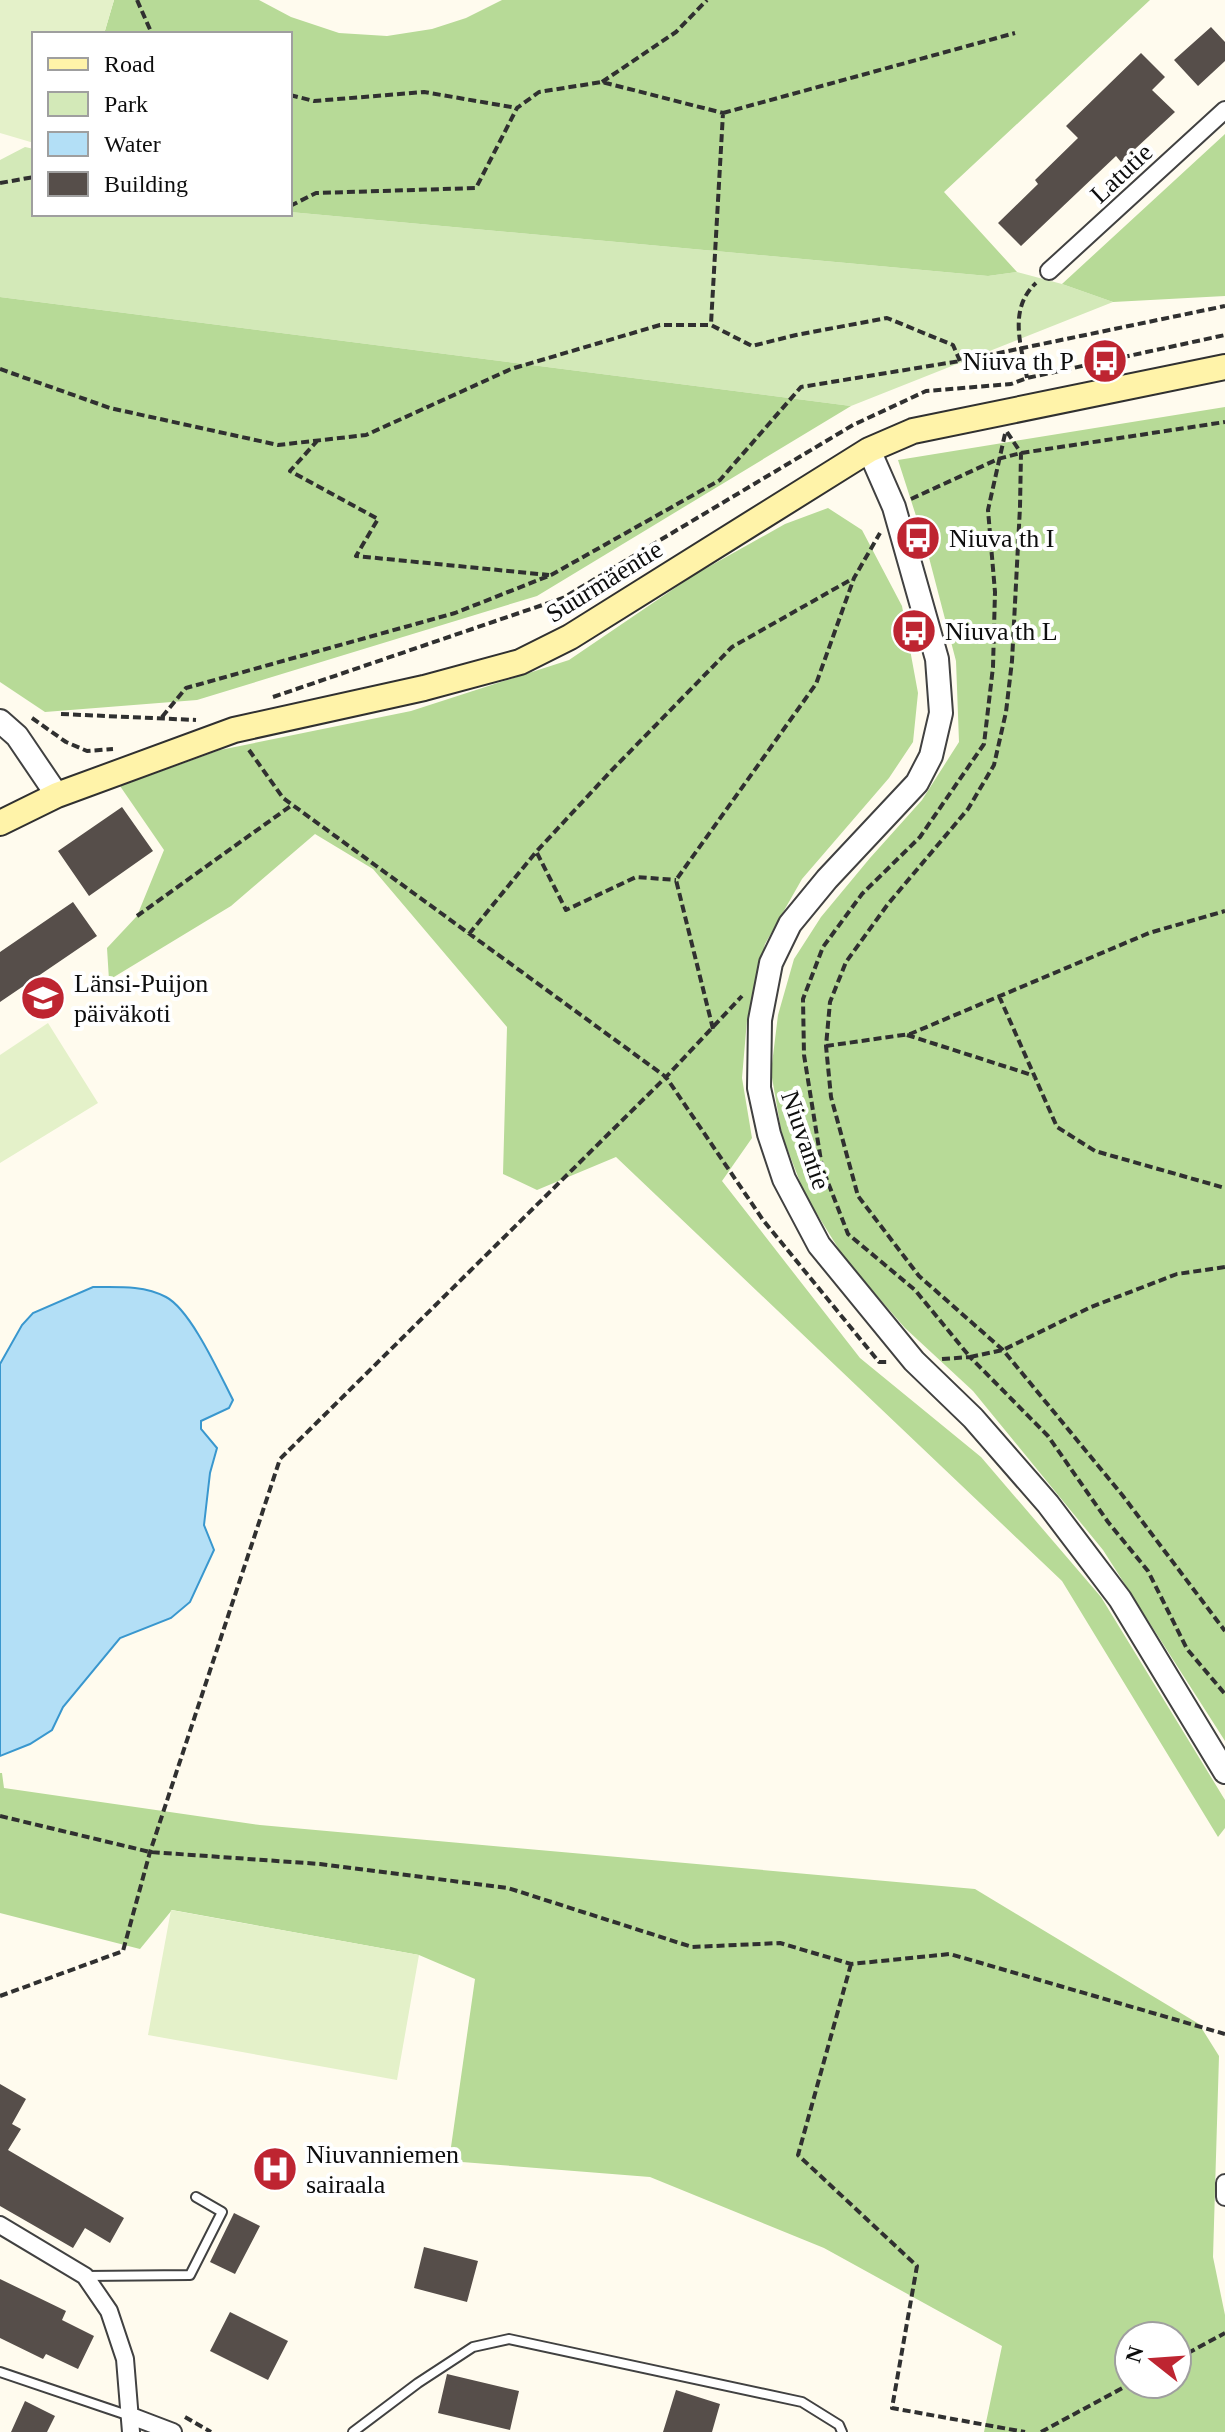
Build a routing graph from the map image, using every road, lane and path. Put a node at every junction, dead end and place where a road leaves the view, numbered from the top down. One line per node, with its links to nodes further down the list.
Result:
1 (137, 0): 3 (path)
2 (707, 0): 5 (path)
3 (151, 32)
4 (1015, 33): 9 (path)
5 (602, 82): 7 (path); 9 (path)
6 (292, 96): 7 (path)
7 (517, 108): 12 (path)
8 (1225, 110): 13 (street, Latutie)
9 (723, 113): 15 (path)
10 (32, 177): 11 (path)
11 (0, 183)
12 (292, 205)
13 (1049, 271): 17 (path)
14 (1225, 306): 17 (path)
15 (711, 325): 18 (path); 23 (path)
16 (1225, 335): 21 (path)
17 (1021, 348): 18 (path); 21 (path)
18 (960, 361): 28 (path)
19 (1225, 367): 24 (main road, Suurmäentie)
20 (0, 369): 23 (path)
21 (1027, 378): 30 (path)
22 (1225, 422): 25 (path)
23 (318, 440): 28 (path)
24 (869, 450): 27 (street, Niuvantie); 36 (main road, Suurmäentie)
25 (1021, 453): 26 (path); 26 (path); 50 (path)
26 (998, 459): 27 (path); 55 (path)
27 (894, 507): 29 (path); 57 (street, Niuvantie)
28 (551, 575): 33 (path)
29 (854, 578): 41 (path); 42 (path)
30 (261, 701)
31 (22, 711): 37 (path)
32 (61, 714): 33 (path)
33 (162, 717): 35 (path)
34 (0, 721): 38 (street)
35 (189, 725)
36 (234, 730): 38 (main road, Suurmäentie); 39 (path)
37 (123, 749)
38 (57, 795): 40 (main road, Suurmäentie)
39 (292, 805): 44 (path); 45 (path)
40 (0, 823)
41 (536, 852): 42 (path); 45 (path)
42 (676, 880): 48 (path)
43 (1225, 911): 47 (path)
44 (137, 916)
45 (469, 934): 52 (path)
46 (742, 996): 48 (path)
47 (999, 996): 49 (path); 51 (path)
48 (713, 1029): 52 (path)
49 (905, 1035): 50 (path); 51 (path)
50 (826, 1046): 55 (path)
51 (1035, 1076): 53 (path)
52 (666, 1077): 59 (path)
53 (1225, 1188)
54 (1225, 1267): 55 (path)
55 (1003, 1350): 56 (path)
56 (1225, 1629)
57 (1225, 1772)
58 (0, 1816): 59 (path)
59 (150, 1852): 60 (path); 61 (path)
60 (851, 1964): 62 (path); 76 (path)
61 (0, 1996)
62 (1225, 2034)
63 (1225, 2183): 65 (street)
64 (196, 2197): 67 (lane)
65 (1225, 2197)
66 (0, 2225): 67 (street)
67 (85, 2276): 72 (street)
68 (1225, 2333): 69 (path)
69 (1193, 2350)
70 (0, 2372): 72 (lane)
71 (1113, 2393): 77 (path)
72 (131, 2424): 73 (street)
73 (173, 2432)
74 (353, 2432): 75 (lane)
75 (842, 2432)
76 (1025, 2432)
77 (1041, 2432)

